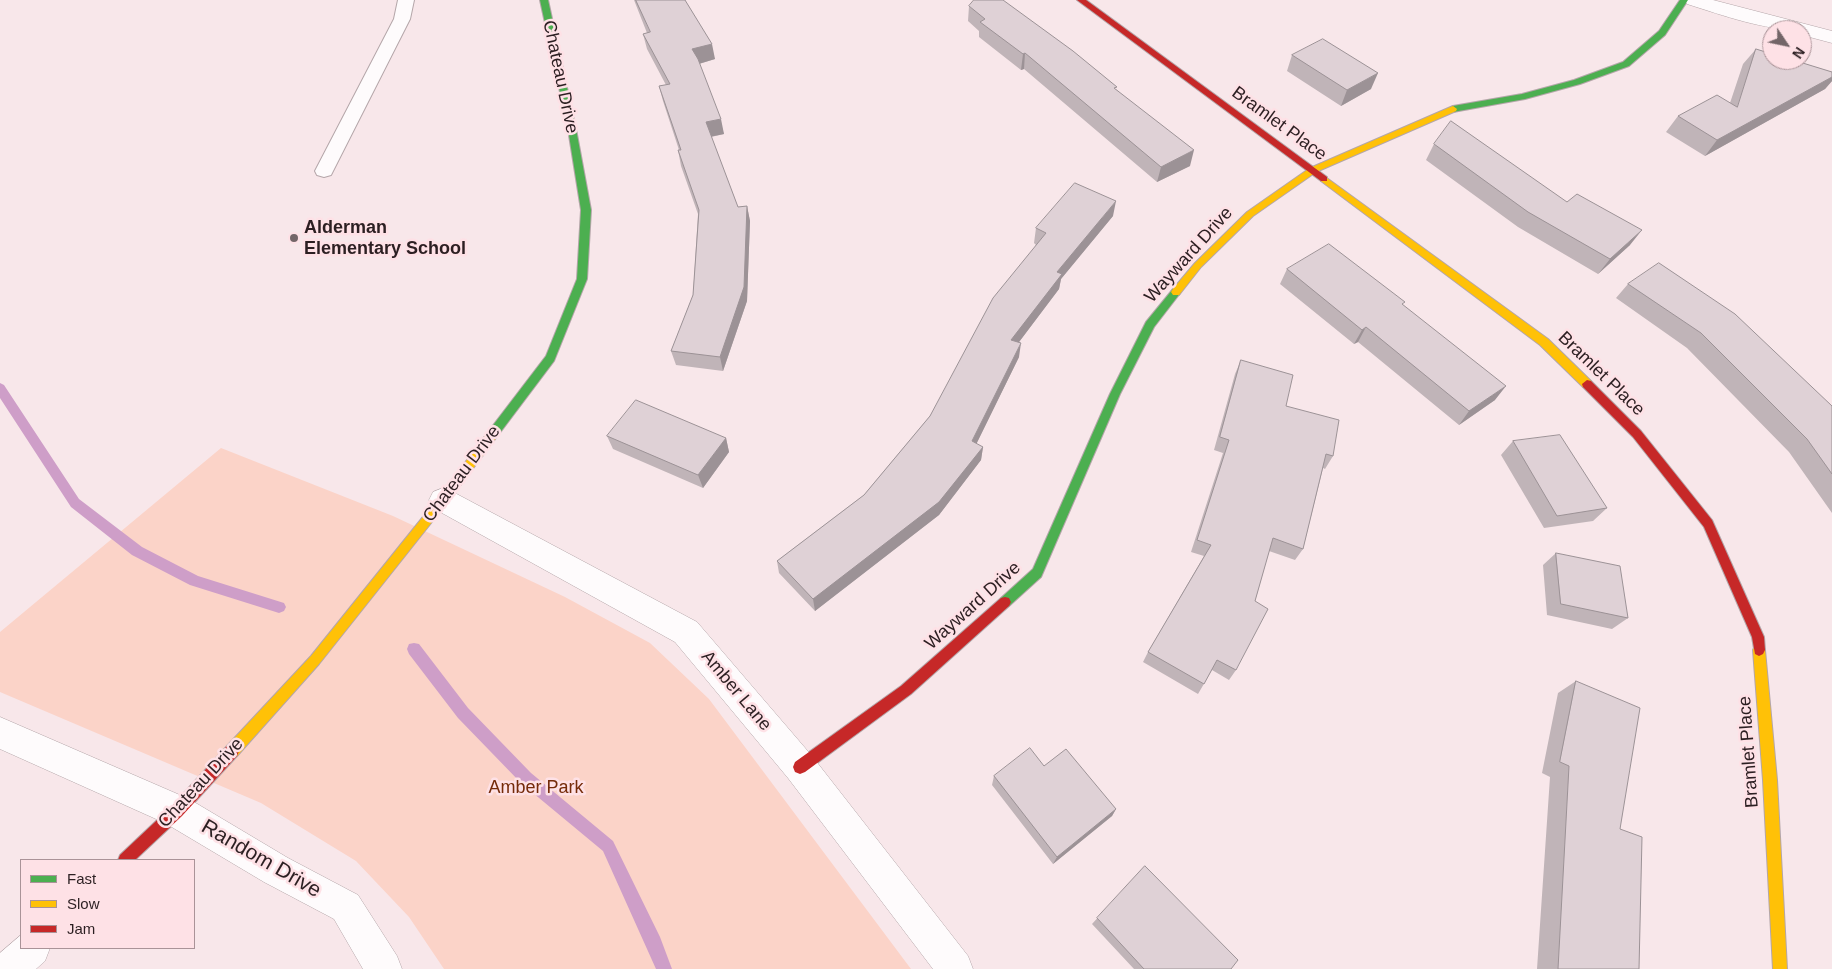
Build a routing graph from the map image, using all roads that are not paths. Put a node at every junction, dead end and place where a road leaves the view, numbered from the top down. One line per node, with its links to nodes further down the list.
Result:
1 (406, 0): 8 (lane)
2 (544, 0): 9 (street, Chateau Drive)
3 (1081, 0): 7 (street, Bramlet Place)
4 (1684, 0): 7 (street, Wayward Drive)
5 (1694, 0): 6 (street)
6 (1832, 37)
7 (1313, 170): 11 (street, Wayward Drive); 18 (street, Bramlet Place)
8 (324, 171)
9 (443, 500): 11 (street, Amber Lane); 12 (street, Chateau Drive)
10 (0, 733): 12 (street, Random Drive)
11 (800, 767): 17 (street, Amber Lane)
12 (177, 811): 13 (street, Chateau Drive); 16 (street, Random Drive)
13 (126, 859)
14 (31, 949): 15 (street)
15 (10, 969)
16 (384, 969)
17 (955, 969)
18 (1780, 969)

